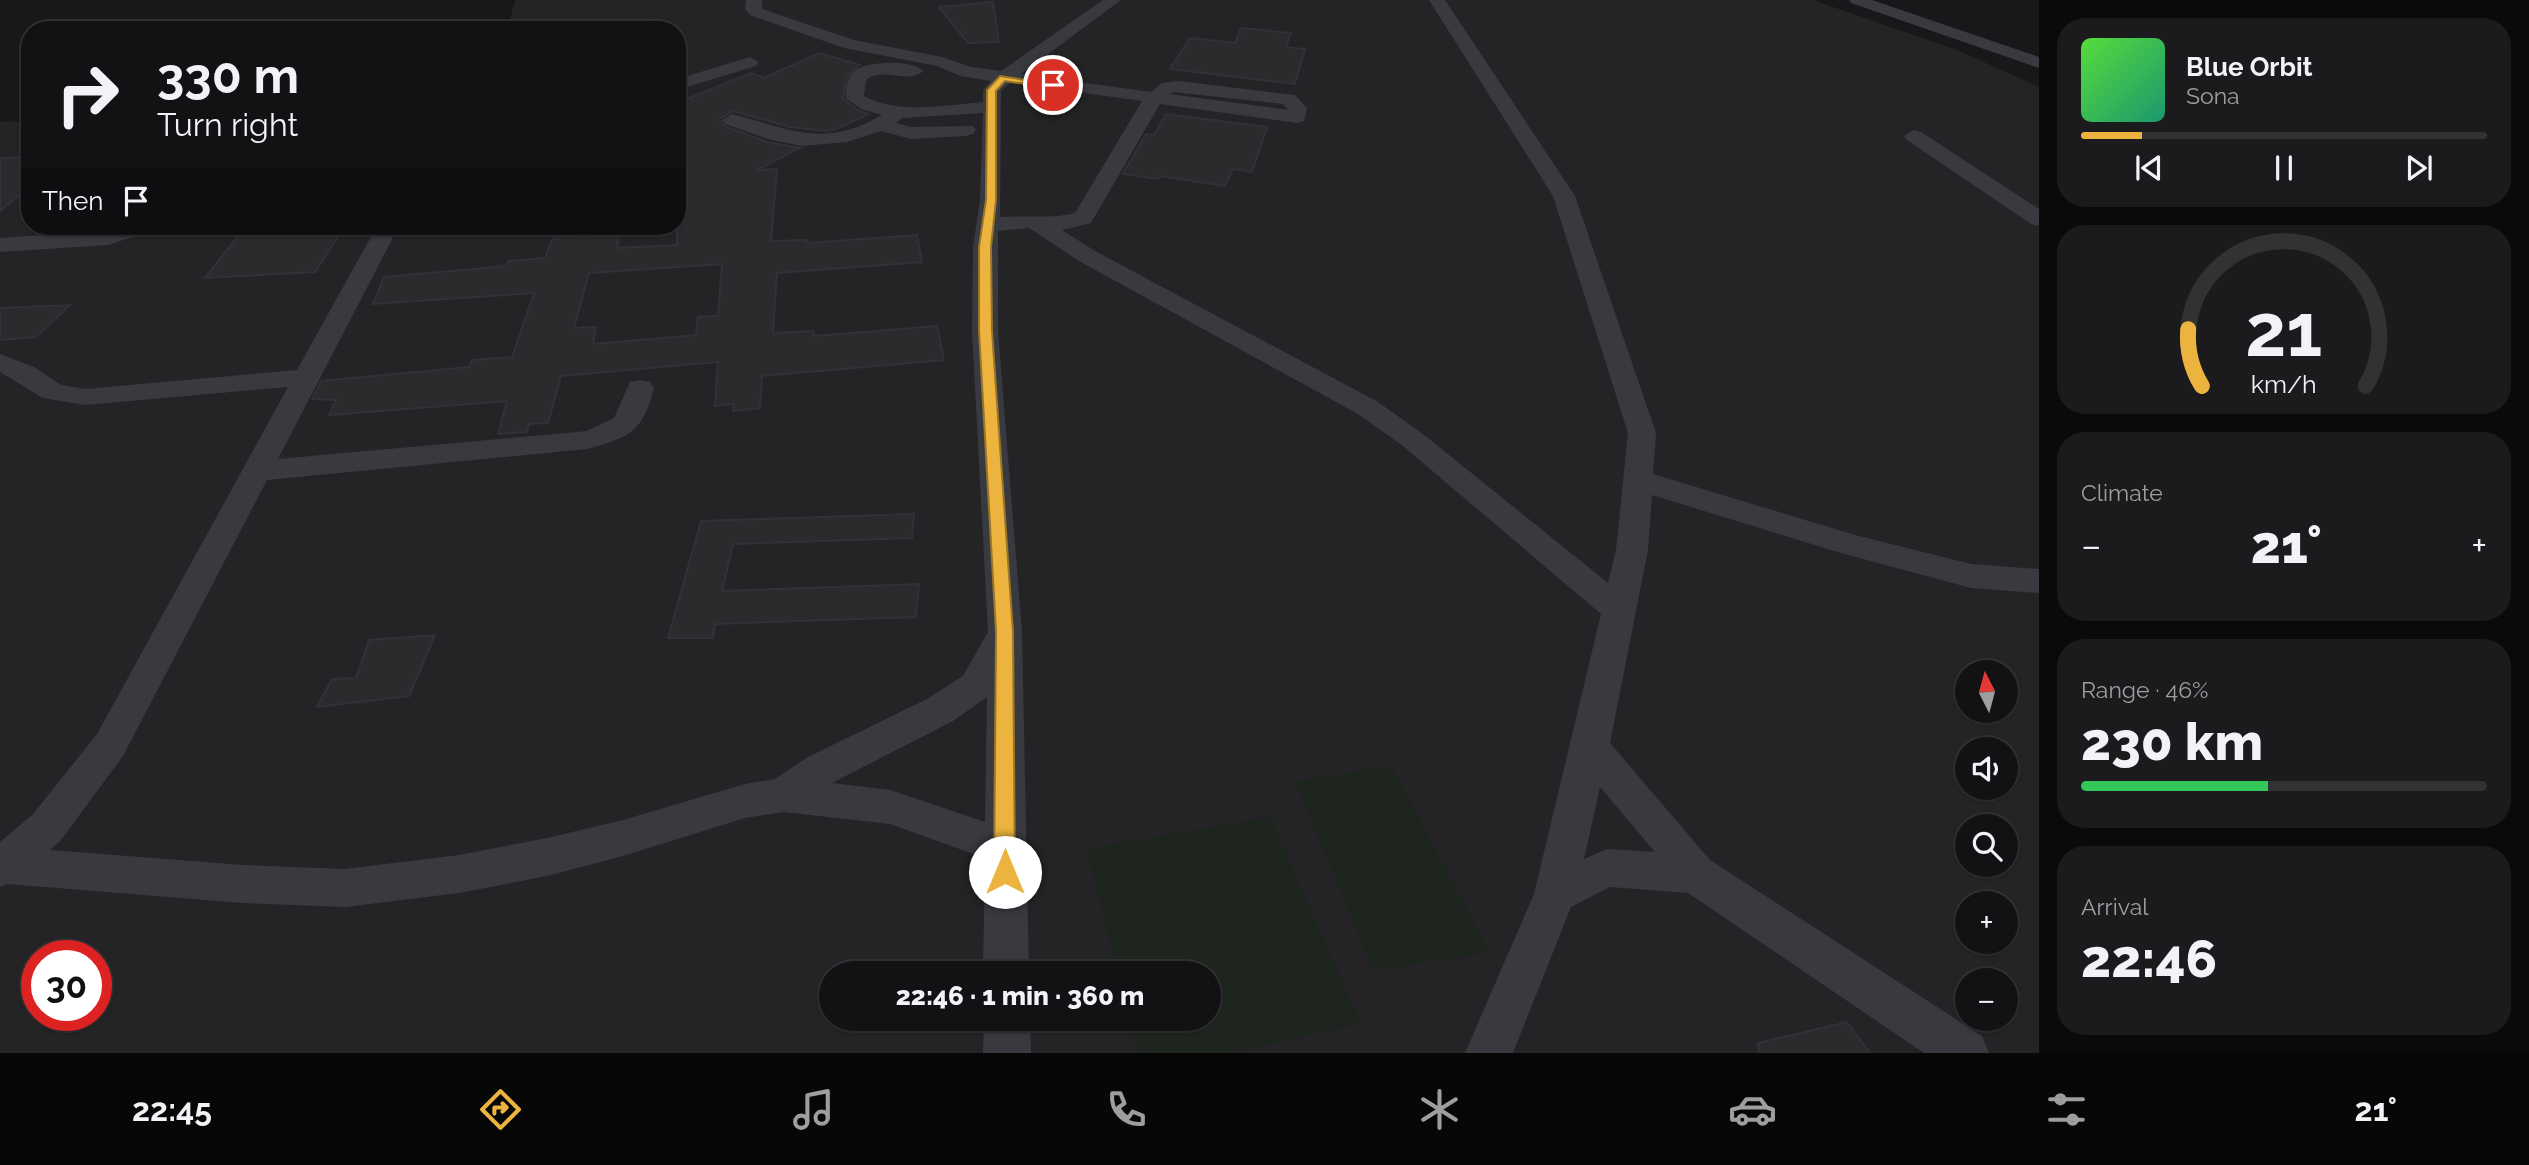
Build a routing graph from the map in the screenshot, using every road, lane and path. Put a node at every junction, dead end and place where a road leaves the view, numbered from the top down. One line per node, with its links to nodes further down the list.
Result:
1 (754, 0): 7 (street)
2 (1113, 0): 8 (street)
3 (1437, 0): 27 (street)
4 (1857, 0): 6 (street)
5 (750, 62): 9 (street)
6 (2039, 63)
7 (967, 72): 8 (street); 12 (street)
8 (1003, 78): 10 (street); 11 (street)
9 (686, 82)
10 (1153, 99): 10 (street); 19 (street)
11 (993, 107): 12 (street); 17 (street)
12 (898, 111): 14 (street)
13 (732, 120): 14 (street)
14 (880, 125): 15 (street)
15 (967, 130)
16 (1914, 136): 18 (street)
17 (989, 213): 19 (street); 30 (street)
18 (2039, 219)
19 (1033, 221): 29 (street)
20 (116, 235): 22 (street)
21 (383, 235): 24 (street)
22 (0, 245)
23 (0, 362): 24 (street)
24 (309, 377): 26 (street)
25 (640, 388): 26 (street)
26 (257, 471): 34 (street)
27 (1638, 480): 28 (street); 29 (street)
28 (2039, 581)
29 (1618, 609): 31 (street)
30 (1005, 632): 32 (street); 33 (street)
31 (1590, 747): 35 (street); 36 (street)
32 (783, 795): 33 (street); 34 (street)
33 (1004, 847): 37 (street)
34 (2, 867)
35 (1695, 874): 36 (street); 41 (street)
36 (1555, 894): 40 (street)
37 (1006, 961)
38 (1007, 1031): 39 (street)
39 (1007, 1053)
40 (1489, 1053)
41 (1965, 1053)

